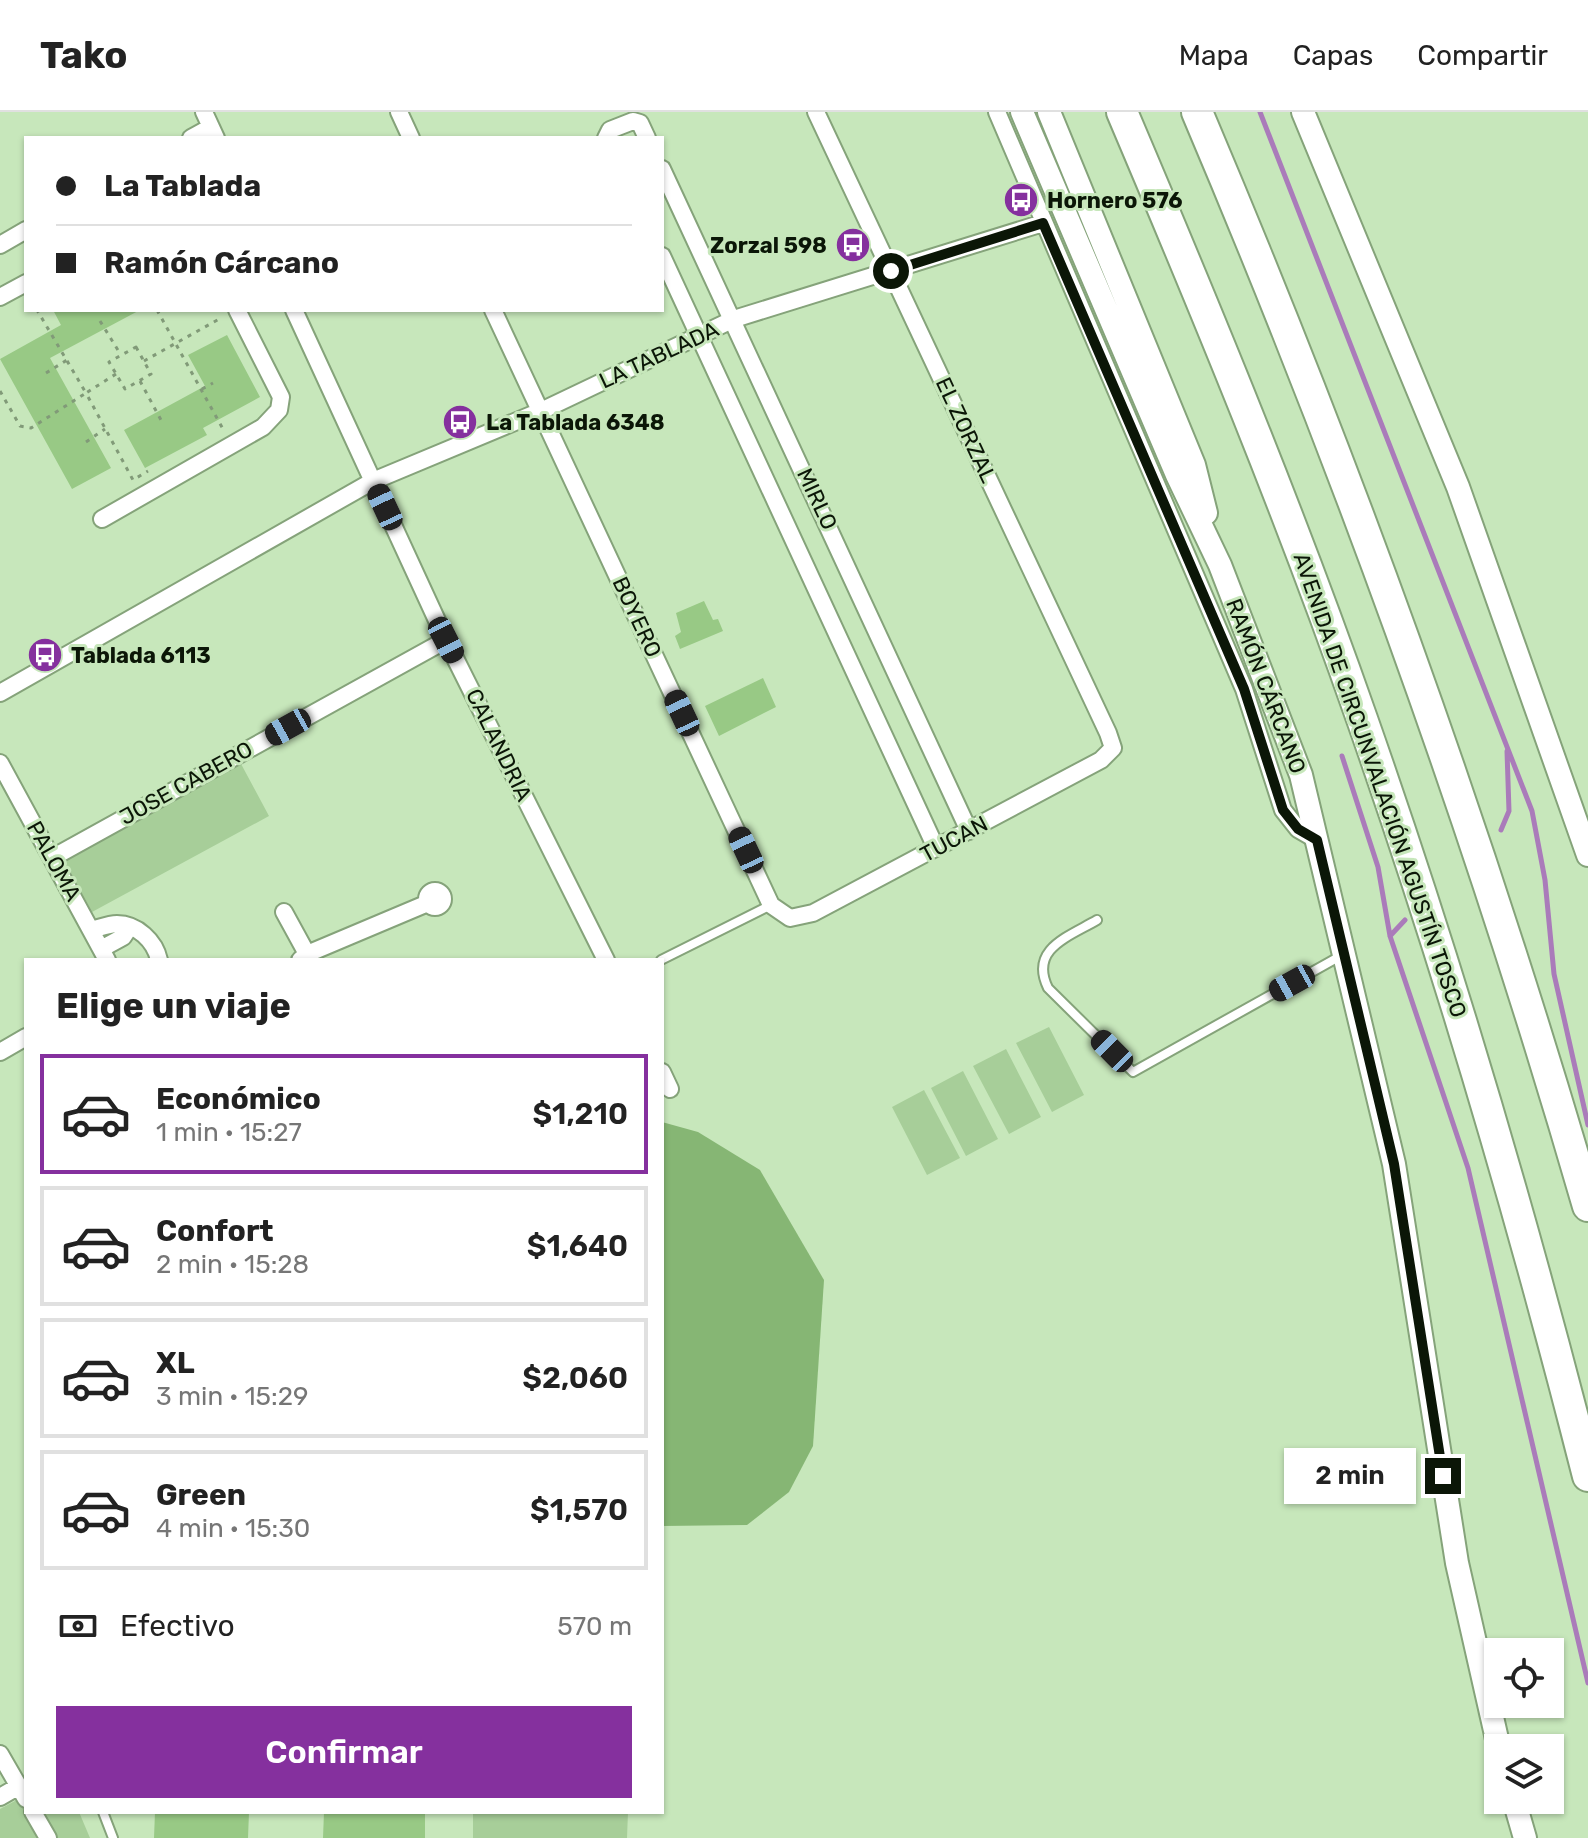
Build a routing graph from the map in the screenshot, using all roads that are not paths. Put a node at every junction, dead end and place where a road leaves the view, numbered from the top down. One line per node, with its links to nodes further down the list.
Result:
1 (399, 112): 9 (street)
2 (816, 112): 17 (street, EL ZORZAL)
3 (997, 112): 13 (street)
4 (1022, 112): 28 (main road, RAMÓN CÁRCANO)
5 (1049, 112): 28 (main road, RAMÓN CÁRCANO)
6 (1122, 112): 55 (highway, AVENIDA DE CIRCUNVALACIÓN AGUSTÍN TOSCO)
7 (1197, 112): 54 (highway)
8 (1303, 112): 36 (main road)
9 (410, 136)
10 (607, 136): 11 (street)
11 (646, 136)
12 (664, 173): 23 (street, MIRLO)
13 (1043, 223): 17 (street, LA TABLADA); 34 (street)
14 (24, 231): 15 (street)
15 (0, 245)
16 (664, 260): 24 (street, MIRLO)
17 (891, 271): 23 (street, LA TABLADA); 31 (street, EL ZORZAL)
18 (24, 284): 19 (street)
19 (0, 297)
20 (295, 312): 26 (street, CALANDRIA)
21 (494, 312): 25 (street, BOYERO)
22 (231, 313): 27 (street)
23 (734, 319): 24 (street, LA TABLADA); 33 (street, MIRLO)
24 (700, 335): 25 (street, LA TABLADA); 35 (street, MIRLO)
25 (541, 411): 26 (street, LA TABLADA); 39 (street, BOYERO)
26 (373, 481): 29 (street, CALANDRIA); 30 (street, LA TABLADA)
27 (102, 519)
28 (1220, 565): 34 (main road, RAMÓN CÁRCANO)
29 (446, 640): 37 (street, JOSE CABERO); 48 (street, CALANDRIA)
30 (0, 693)
31 (1113, 748): 33 (street, TUCAN)
32 (0, 763): 37 (street, PALOMA)
33 (969, 831): 35 (street, TUCAN)
34 (1317, 840): 44 (main road, RAMÓN CÁRCANO)
35 (936, 848): 39 (street, TUCAN)
36 (1588, 855)
37 (52, 858): 43 (street, PALOMA)
38 (428, 903): 46 (street)
39 (771, 905): 49 (lane)
40 (284, 912): 46 (street)
41 (1097, 920): 44 (lane)
42 (129, 928): 43 (street); 45 (street); 47 (street)
43 (91, 930): 45 (street, PALOMA)
44 (1344, 954): 56 (main road, RAMÓN CÁRCANO)
45 (104, 955)
46 (303, 957)
47 (158, 958)
48 (605, 958)
49 (664, 958)
50 (24, 1038): 51 (street)
51 (0, 1052)
52 (664, 1076): 53 (street)
53 (670, 1089)
54 (1588, 1206)
55 (1588, 1476)
56 (1496, 1734)
57 (0, 1754): 58 (street)
58 (24, 1789): 59 (street)
59 (0, 1797)
60 (34, 1814): 63 (street)
61 (104, 1814): 64 (lane)
62 (1518, 1814): 65 (main road)
63 (48, 1838)
64 (113, 1838)
65 (1525, 1838)

